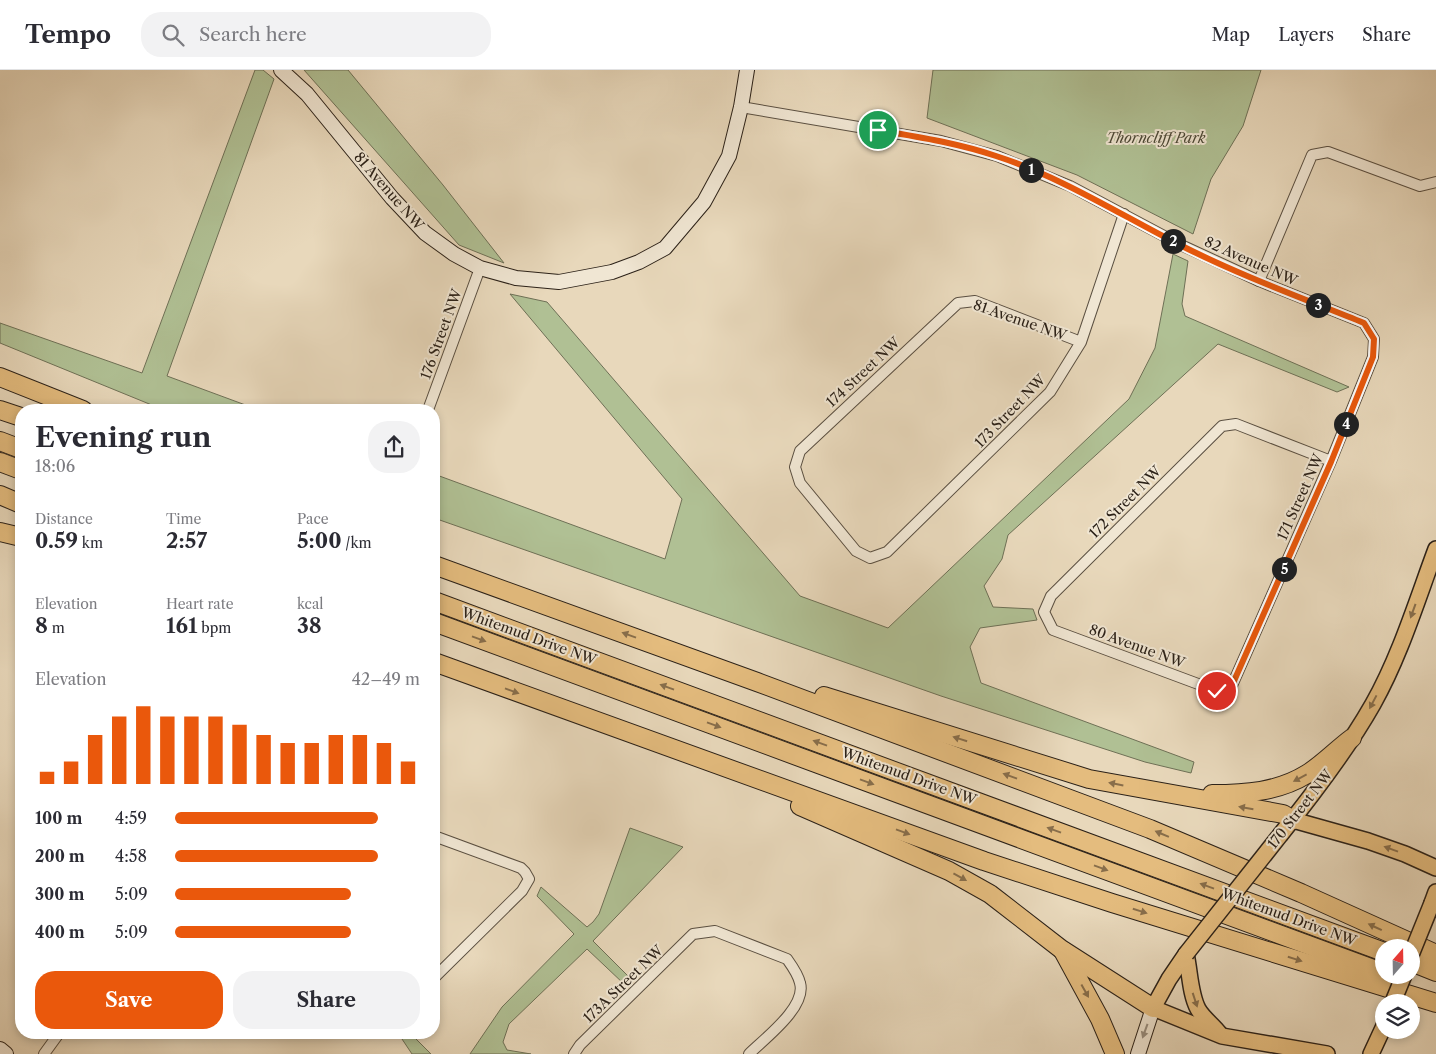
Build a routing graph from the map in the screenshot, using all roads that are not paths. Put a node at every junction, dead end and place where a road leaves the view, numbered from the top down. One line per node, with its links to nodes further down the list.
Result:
1 (281, 70): 6 (street, 81 Avenue NW)
2 (747, 70): 3 (street, 81 Avenue NW)
3 (741, 107): 5 (street, 82 Avenue NW); 6 (street, 81 Avenue NW)
4 (1436, 182): 7 (street)
5 (1124, 214): 7 (street, 82 Avenue NW); 10 (street, 173 Street NW)
6 (480, 268): 15 (street, 176 Street NW)
7 (1259, 281): 9 (street, 82 Avenue NW)
8 (958, 303): 10 (street, 81 Avenue NW); 28 (street, 174 Street NW)
9 (1374, 339): 21 (street, 171 Street NW)
10 (1081, 342): 28 (street, 173 Street NW)
11 (0, 367): 13 (highway)
12 (0, 377): 13 (highway)
13 (64, 402): 14 (highway)
14 (69, 404)
15 (430, 404)
16 (0, 410): 17 (highway)
17 (15, 415)
18 (0, 441): 19 (highway)
19 (15, 447)
20 (0, 462): 22 (highway)
21 (1331, 462): 31 (street, 172 Street NW); 35 (street, 171 Street NW)
22 (15, 468)
23 (0, 495): 24 (highway)
24 (15, 501)
25 (0, 532): 26 (highway)
26 (15, 536)
27 (1436, 549): 36 (main road, 170 Street NW, one-way to 36)
28 (870, 558)
29 (440, 565): 34 (highway, one-way to 29)
30 (440, 603): 45 (highway, Whitemud Drive NW, one-way to 30)
31 (1044, 612): 35 (street, 80 Avenue NW)
32 (440, 624): 49 (highway, Whitemud Drive NW, one-way to 49)
33 (440, 664): 37 (highway, one-way to 37)
34 (757, 682): 38 (highway, one-way to 34); 47 (highway, one-way to 34)
35 (1230, 690)
36 (1352, 738): 38 (highway, one-way to 38); 39 (main road, 170 Street NW)
37 (692, 756): 44 (highway, one-way to 44); 54 (highway, one-way to 54)
38 (1164, 791): 39 (highway, one-way to 38)
39 (1293, 820): 41 (main road, one-way to 39); 46 (main road, 170 Street NW, bridge)
40 (440, 838): 50 (street)
41 (1436, 868)
42 (1434, 897): 43 (main road, bridge)
43 (1417, 939)
44 (1061, 948): 55 (highway); 64 (highway, one-way to 64)
45 (1375, 949)
46 (1186, 954): 55 (main road, 170 Street NW); 56 (main road, one-way to 56)
47 (1436, 954)
48 (1420, 966): 51 (highway)
49 (1375, 970)
50 (440, 972)
51 (1436, 972)
52 (1414, 984): 53 (highway)
53 (1436, 992)
54 (1436, 1003)
55 (1153, 1008): 56 (main road); 65 (street, 170 Street NW, one-way to 65)
56 (1222, 1036): 66 (main road)
57 (55, 1039): 61 (street)
58 (1378, 1039): 67 (main road)
59 (0, 1049): 60 (street)
60 (6, 1054)
61 (44, 1054)
62 (574, 1054): 63 (street, 173A Street NW)
63 (749, 1054)
64 (1115, 1054)
65 (1138, 1054)
66 (1326, 1054)
67 (1371, 1054)

